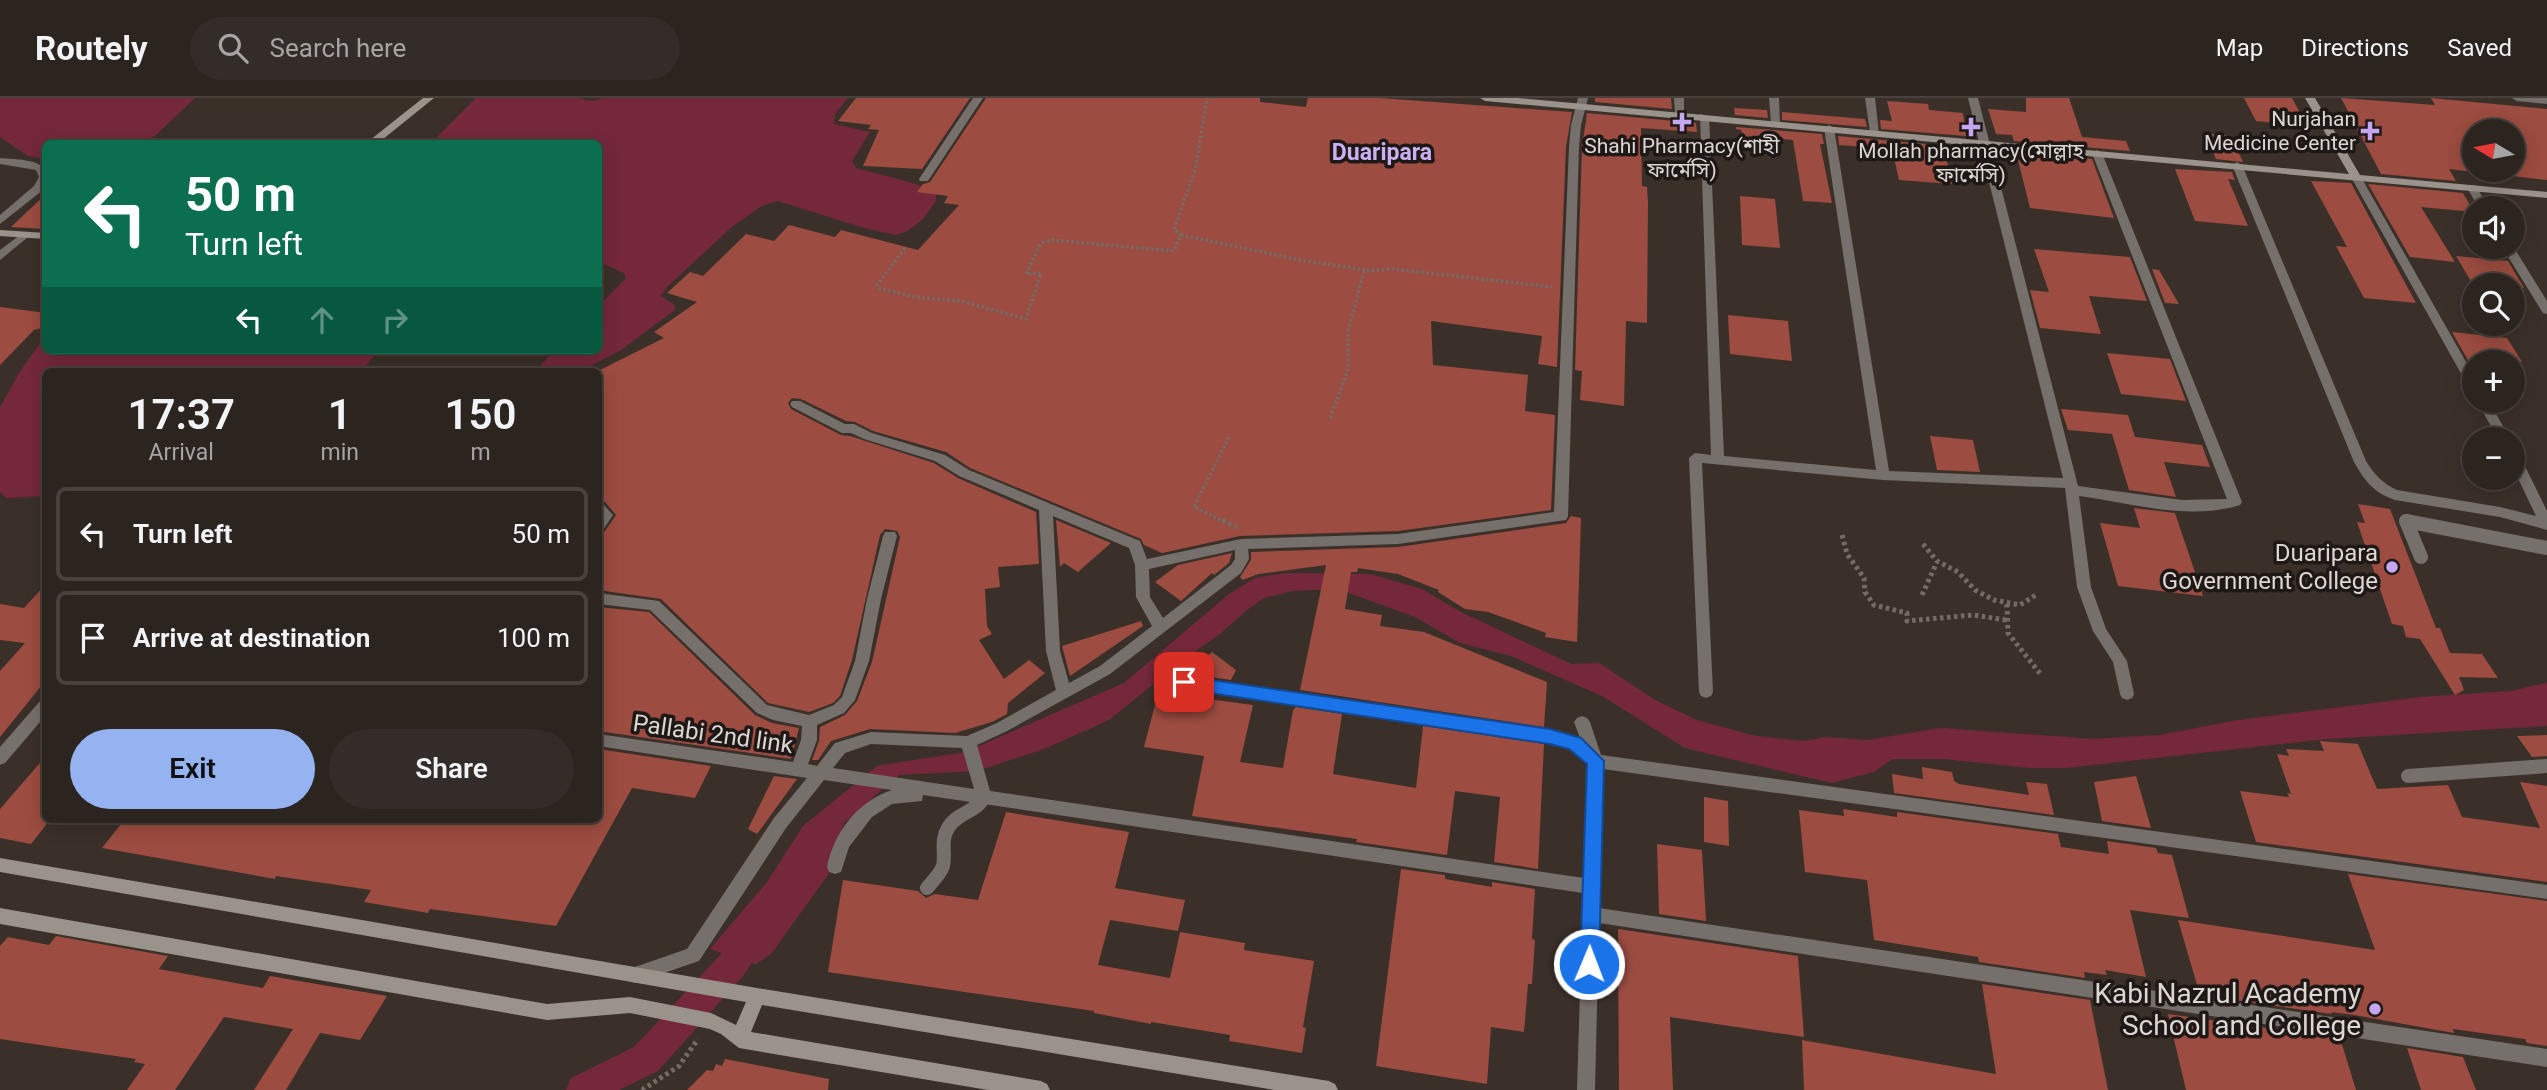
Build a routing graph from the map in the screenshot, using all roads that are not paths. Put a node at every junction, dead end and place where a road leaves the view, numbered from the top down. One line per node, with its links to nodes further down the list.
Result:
1 (429, 98): 17 (street)
2 (978, 98): 24 (street)
3 (1485, 98): 11 (street)
4 (1679, 98): 12 (street)
5 (1774, 98): 14 (street)
6 (1870, 98): 16 (street)
7 (1973, 98): 18 (street)
8 (2310, 98): 23 (street)
9 (2516, 98): 10 (street)
10 (2547, 101)
11 (1583, 102): 12 (street); 45 (street)
12 (1681, 114): 13 (street)
13 (1704, 116): 14 (street); 38 (street)
14 (1776, 123): 15 (street)
15 (1829, 128): 16 (street); 39 (street)
16 (1875, 132): 18 (street)
17 (375, 140)
18 (1986, 143): 19 (street); 41 (street)
19 (2097, 153): 21 (street); 41 (street)
20 (0, 161): 22 (street)
21 (2237, 165): 23 (street); 43 (street)
22 (42, 172)
23 (2356, 177): 26 (street); 36 (street)
24 (924, 179)
25 (42, 181): 29 (street)
26 (2472, 188): 27 (street); 28 (street)
27 (2547, 195)
28 (2477, 196)
29 (0, 220)
30 (0, 233): 31 (street)
31 (24, 235): 32 (street); 33 (street)
32 (42, 237)
33 (0, 256)
34 (2515, 259): 35 (street)
35 (2547, 310)
36 (2462, 365)
37 (796, 404): 42 (street)
38 (1718, 460): 39 (street); 53 (street)
39 (1883, 475): 41 (street)
40 (2525, 480): 43 (street)
41 (2071, 487): 54 (street)
42 (1046, 508): 48 (street); 52 (street)
43 (2546, 524)
44 (890, 536): 56 (street)
45 (1244, 544): 48 (street); 50 (street)
46 (2547, 548): 47 (lane)
47 (2421, 557)
48 (1142, 565): 50 (street)
49 (602, 598): 56 (street)
50 (1160, 626): 52 (street)
51 (1184, 682): 61 (street)
52 (1064, 691): 59 (street)
53 (1706, 692)
54 (2127, 694)
55 (42, 709): 60 (street)
56 (810, 721): 63 (street)
57 (1582, 722): 61 (street)
58 (602, 741): 63 (street, Pallabi 2nd link)
59 (968, 743): 64 (street); 66 (street)
60 (0, 758)
61 (1595, 761): 70 (street); 72 (street)
62 (2547, 766): 65 (lane)
63 (798, 770): 64 (street, Pallabi 2nd link)
64 (820, 773): 67 (street, Pallabi 2nd link); 75 (street)
65 (2408, 776)
66 (982, 790): 67 (street); 70 (street); 71 (lane)
67 (955, 793): 69 (street)
68 (0, 865): 75 (street)
69 (835, 867)
70 (1591, 887): 73 (street)
71 (926, 888)
72 (2547, 892)
73 (1591, 914): 78 (street); 81 (street)
74 (0, 916): 77 (street)
75 (635, 975): 76 (street)
76 (757, 996): 77 (street); 80 (street)
77 (739, 1039): 79 (street)
78 (2547, 1058)
79 (1041, 1090)
80 (1329, 1090)
81 (1586, 1090)

